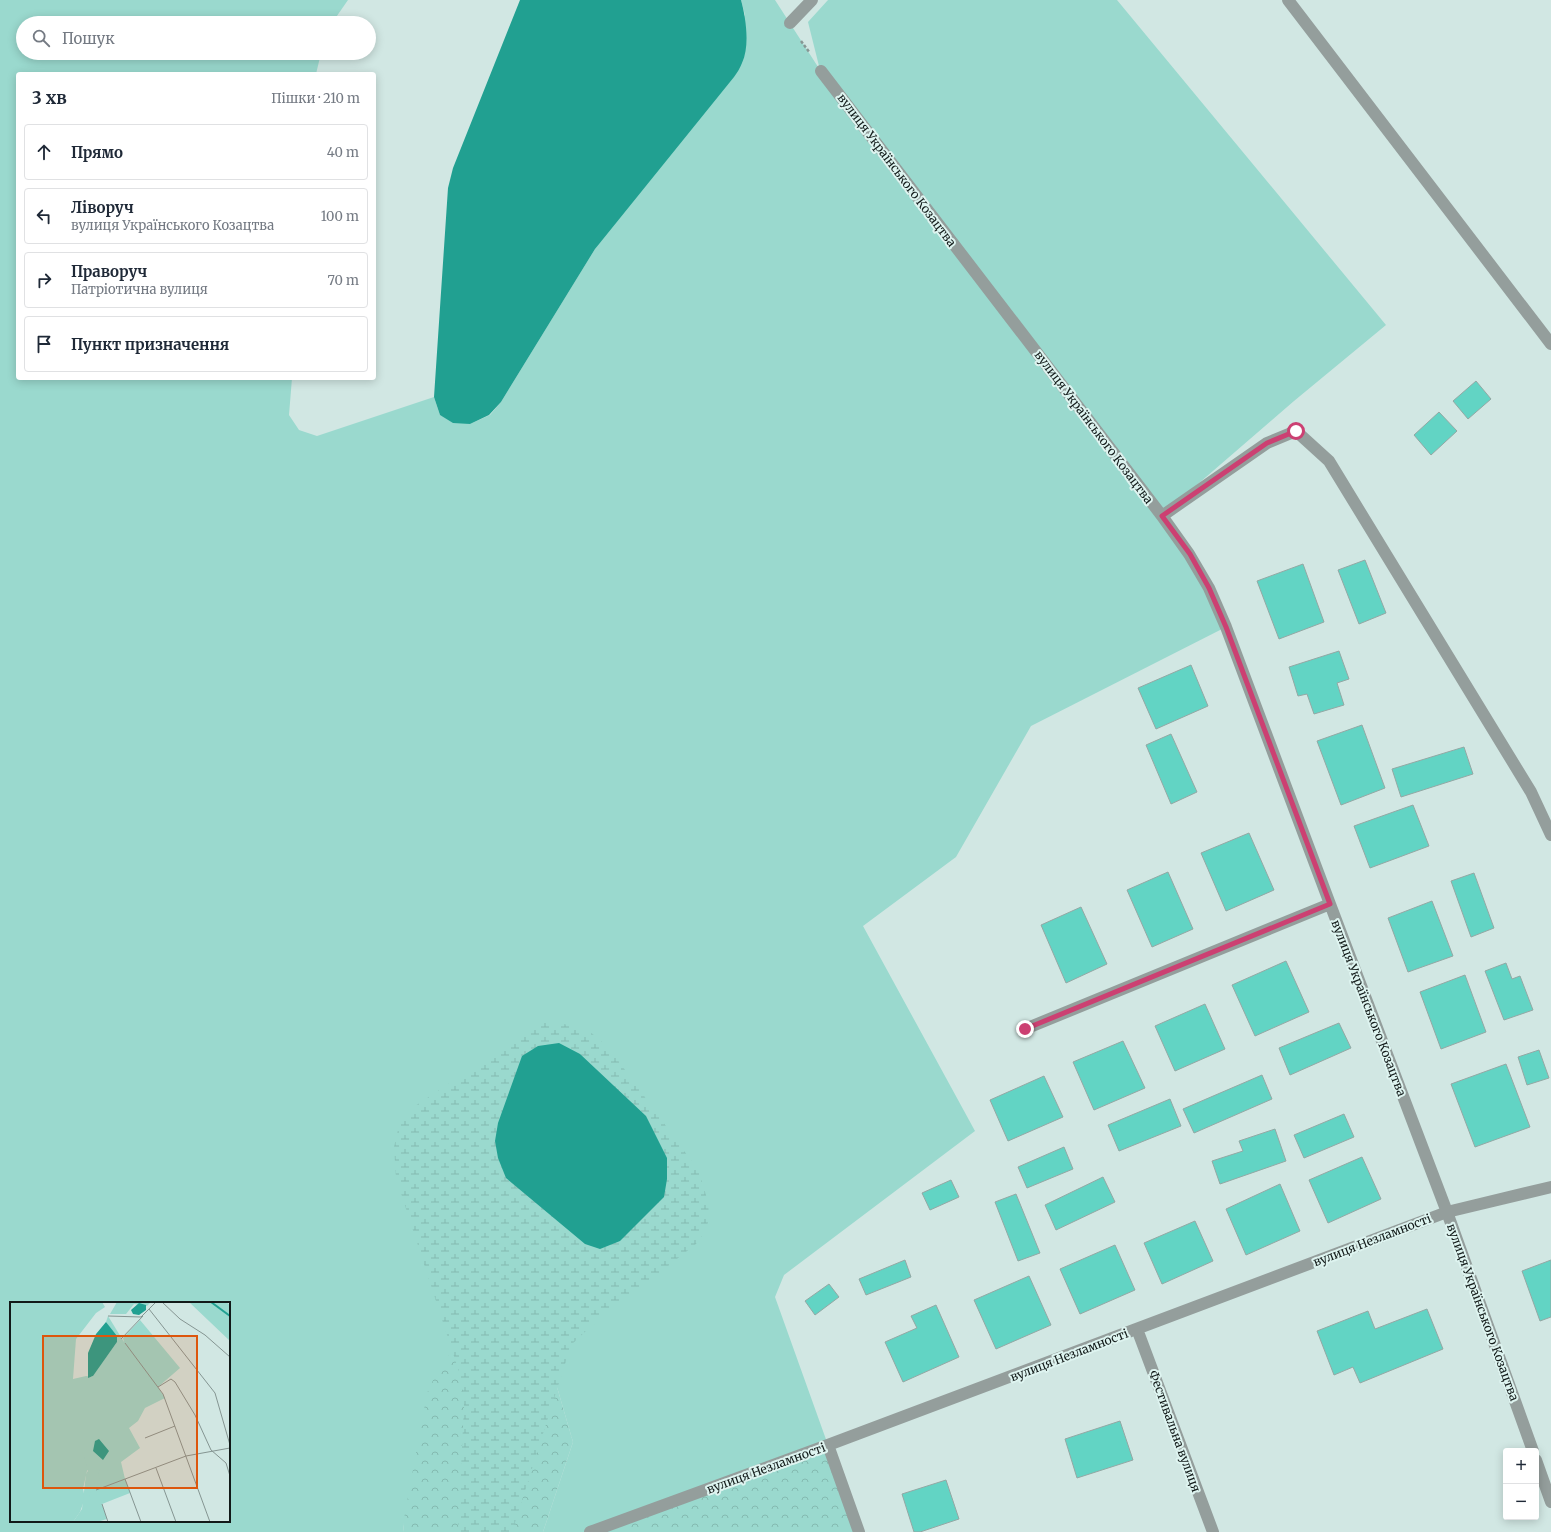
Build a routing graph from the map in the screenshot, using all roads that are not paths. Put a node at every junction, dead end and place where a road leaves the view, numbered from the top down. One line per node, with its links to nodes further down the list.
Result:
1 (812, 0): 3 (street)
2 (1288, 0): 5 (street)
3 (790, 23)
4 (821, 71): 6 (street, вулиця Українського Козацтва)
5 (1551, 344)
6 (1162, 516): 7 (street); 8 (street, вулиця Українського Козацтва)
7 (1551, 835)
8 (1330, 904): 9 (street); 11 (street, вулиця Українського Козацтва)
9 (1025, 1029)
10 (1551, 1187): 11 (street, вулиця Незламності)
11 (1447, 1212): 12 (street, вулиця Незламності); 14 (street, вулиця Українського Козацтва)
12 (1137, 1330): 13 (street, вулиця Незламності); 19 (street, Фестивальна вулиця)
13 (828, 1445): 17 (street, вулиця Незламності); 18 (street)
14 (1532, 1448)
15 (1539, 1468): 16 (street)
16 (1551, 1502)
17 (590, 1532)
18 (859, 1532)
19 (1213, 1532)

